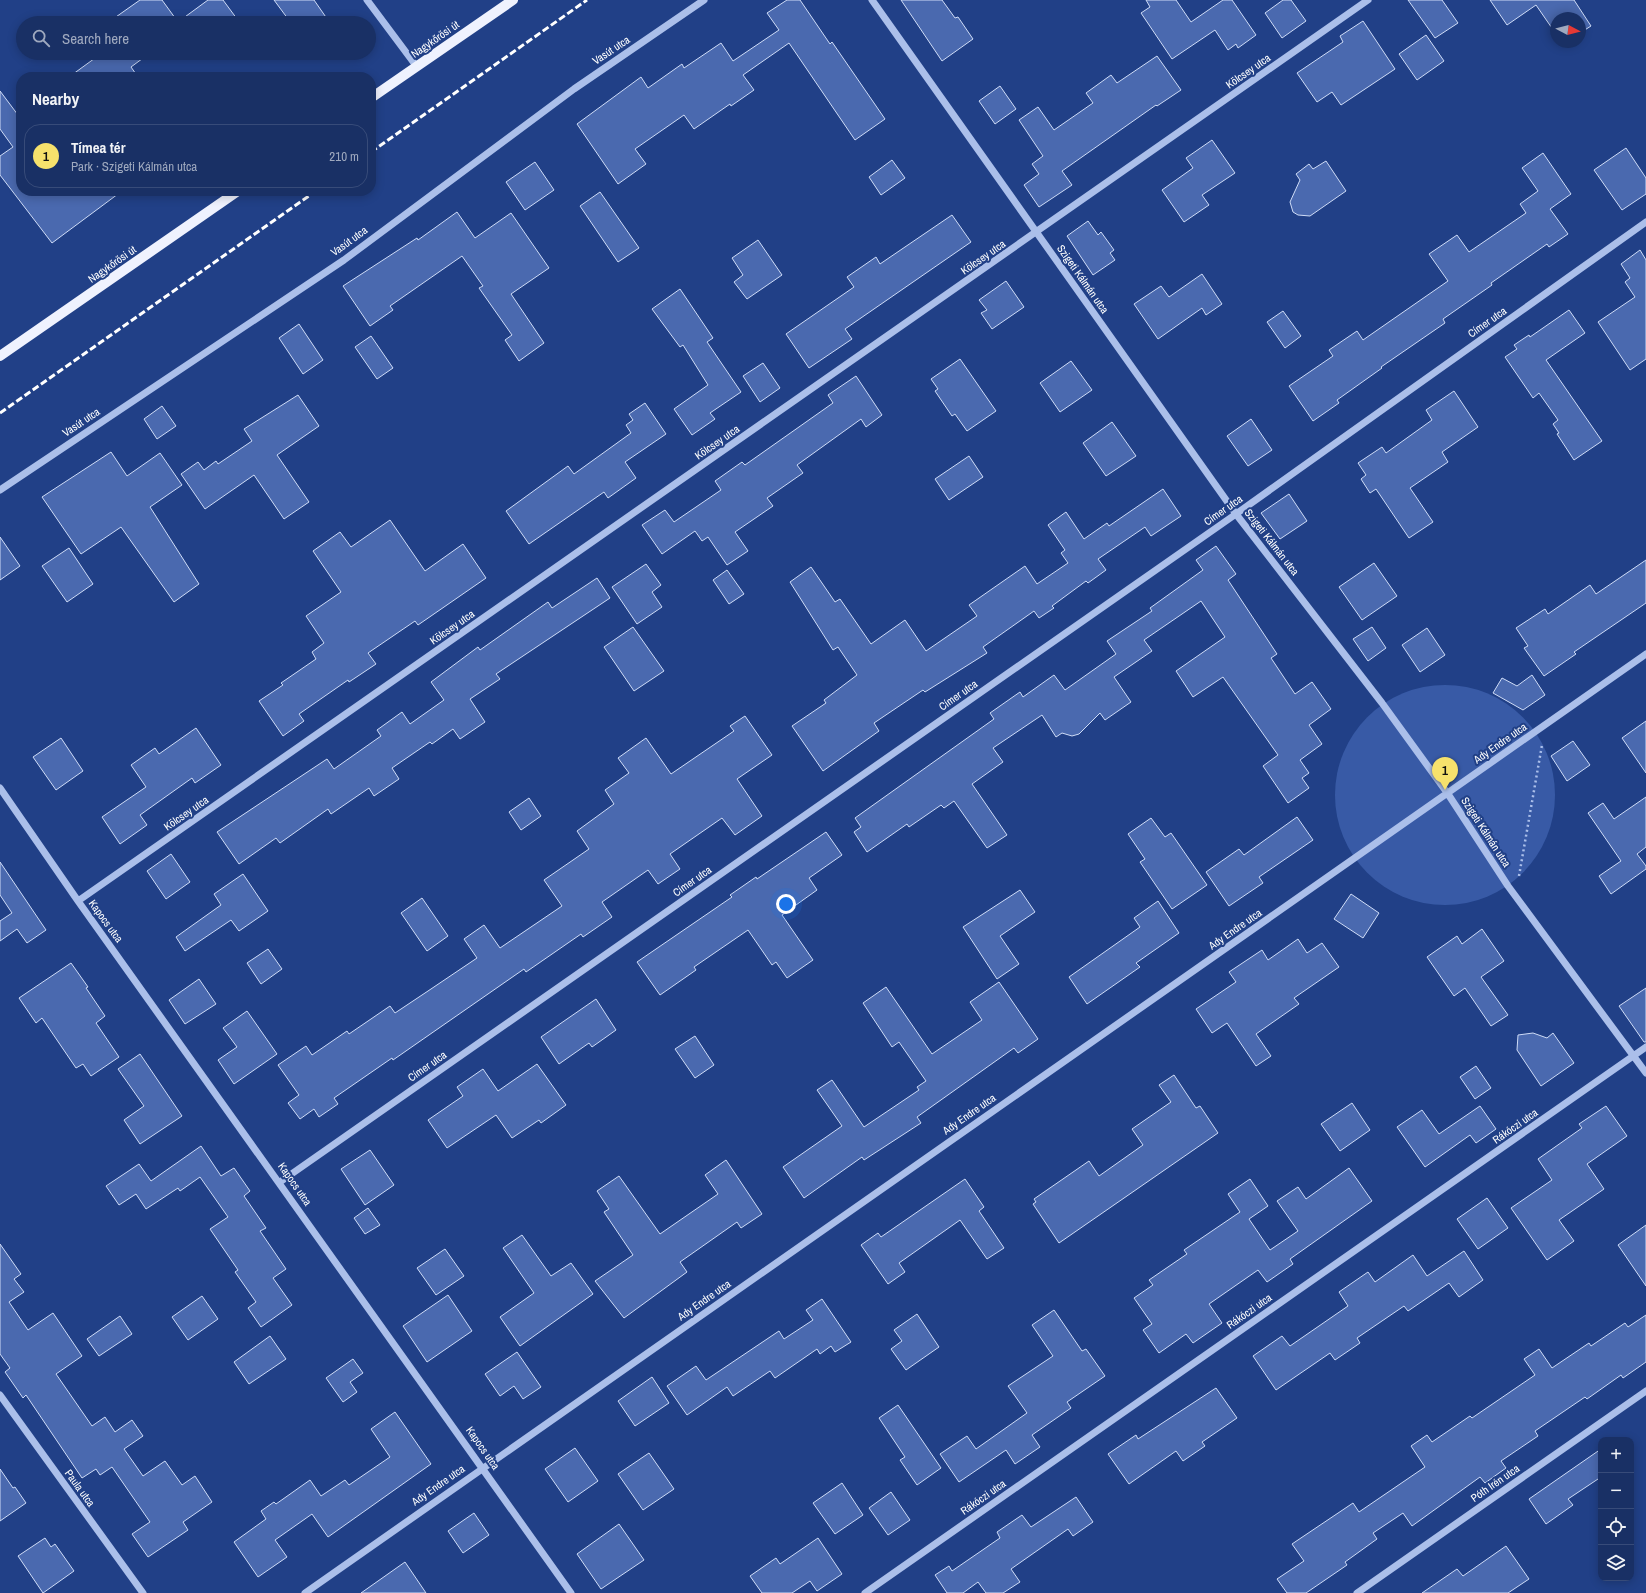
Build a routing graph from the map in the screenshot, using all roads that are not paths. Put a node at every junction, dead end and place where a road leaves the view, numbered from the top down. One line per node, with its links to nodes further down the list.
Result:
1 (368, 0): 6 (street)
2 (513, 0): 6 (main road, Nagykőrösi út)
3 (704, 0): 12 (street, Vasút utca)
4 (872, 0): 10 (street, Szigeti Kálmán utca)
5 (1368, 0): 10 (street, Kölcsey utca)
6 (416, 66): 7 (main road, Nagykőrösi út)
7 (376, 94)
8 (231, 196): 11 (main road, Nagykőrösi út)
9 (1646, 222): 13 (street, Címer utca)
10 (1037, 233): 13 (street, Szigeti Kálmán utca); 17 (street, Kölcsey utca)
11 (0, 356)
12 (0, 490)
13 (1236, 514): 16 (street, Szigeti Kálmán utca); 21 (street, Címer utca)
14 (1646, 654): 16 (street, Ady Endre utca)
15 (0, 788): 17 (street, Kapocs utca)
16 (1448, 794): 19 (street, Szigeti Kálmán utca); 24 (street, Ady Endre utca)
17 (78, 901): 21 (street, Kapocs utca)
18 (1646, 1047): 19 (street, Rákóczi utca)
19 (1634, 1056): 20 (street, Szigeti Kálmán utca); 28 (street, Rákóczi utca)
20 (1646, 1073)
21 (280, 1182): 24 (street, Kapocs utca)
22 (1646, 1391): 29 (street, Póth Irén utca)
23 (0, 1395): 25 (street, Paula utca)
24 (483, 1467): 26 (street, Ady Endre utca); 27 (street, Kapocs utca)
25 (142, 1593)
26 (305, 1593)
27 (571, 1593)
28 (865, 1593)
29 (1357, 1593)

